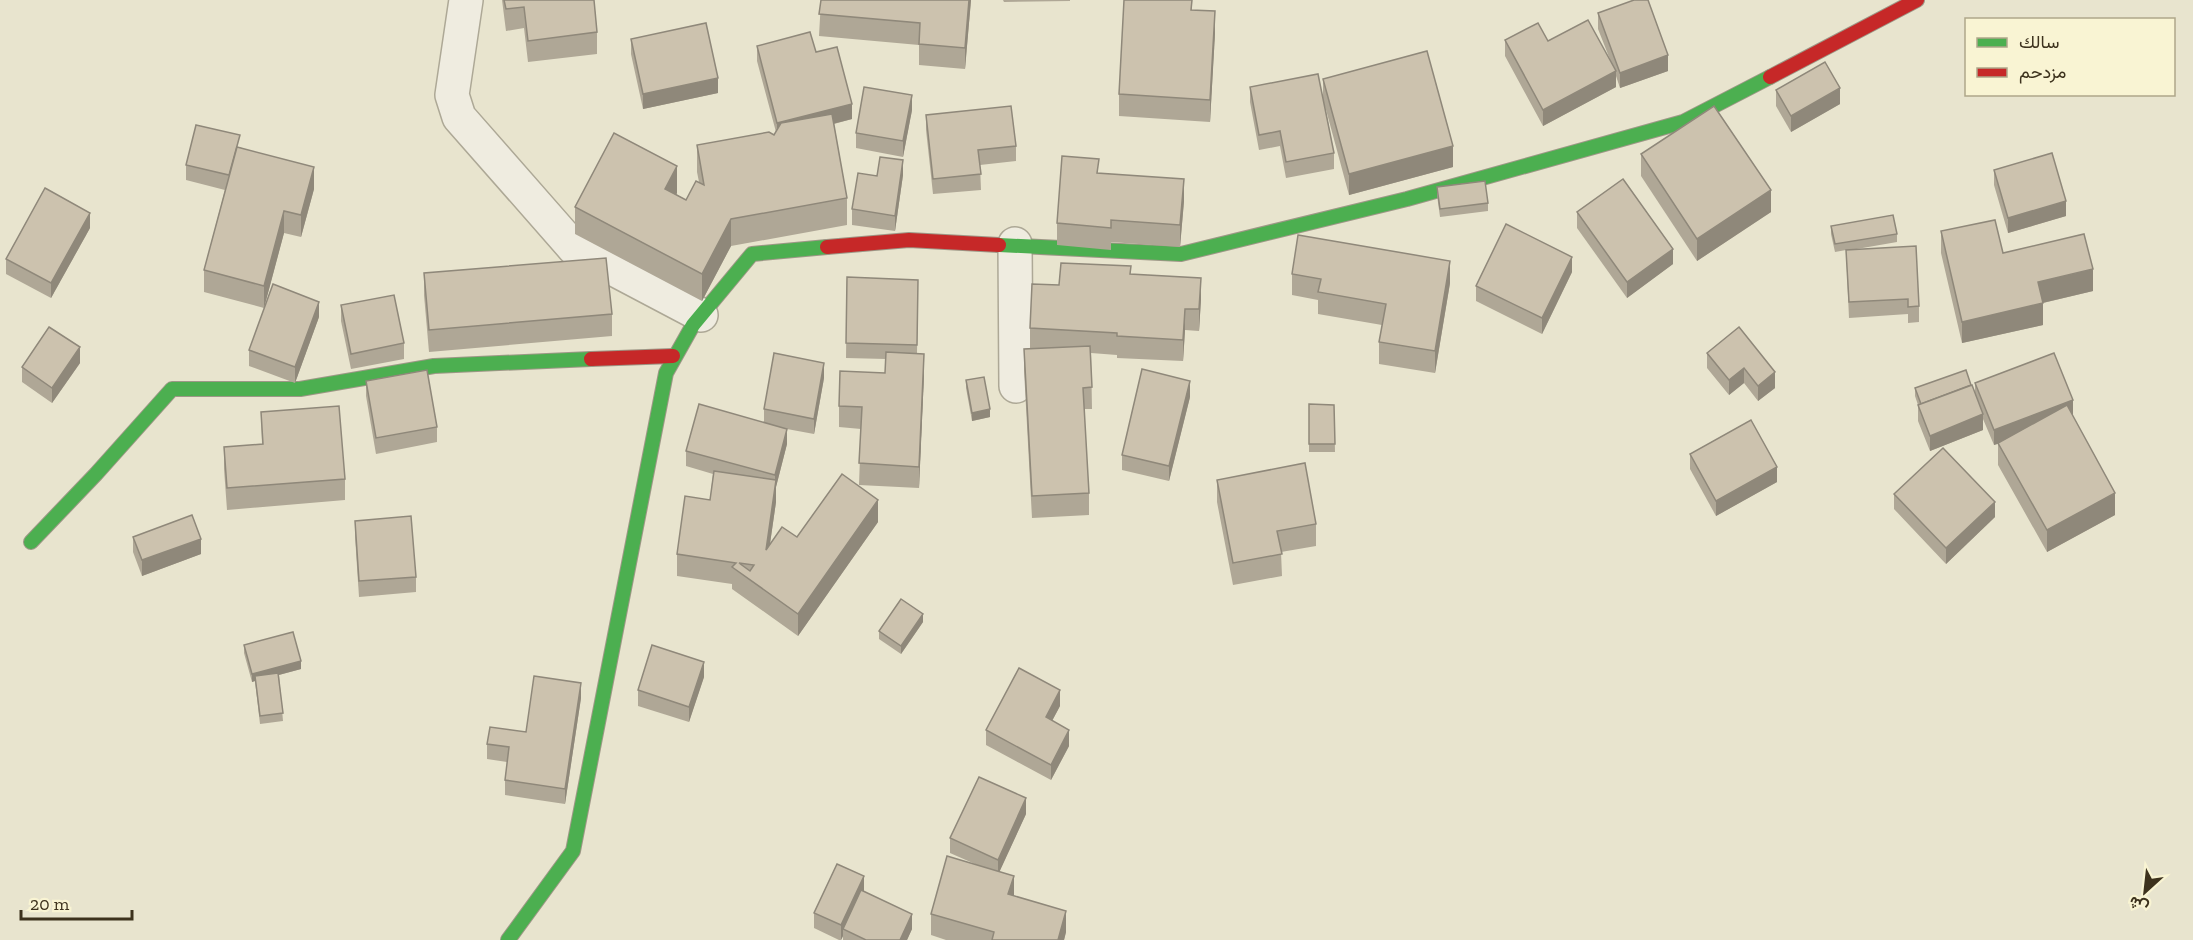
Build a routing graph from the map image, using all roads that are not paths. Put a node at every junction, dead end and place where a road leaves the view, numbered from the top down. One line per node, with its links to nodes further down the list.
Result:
1 (466, 0): 4 (street)
2 (1917, 0): 3 (street)
3 (1015, 244): 4 (street); 6 (street)
4 (701, 315): 5 (street)
5 (673, 356): 7 (street); 8 (street)
6 (1016, 386)
7 (31, 542)
8 (508, 940)

